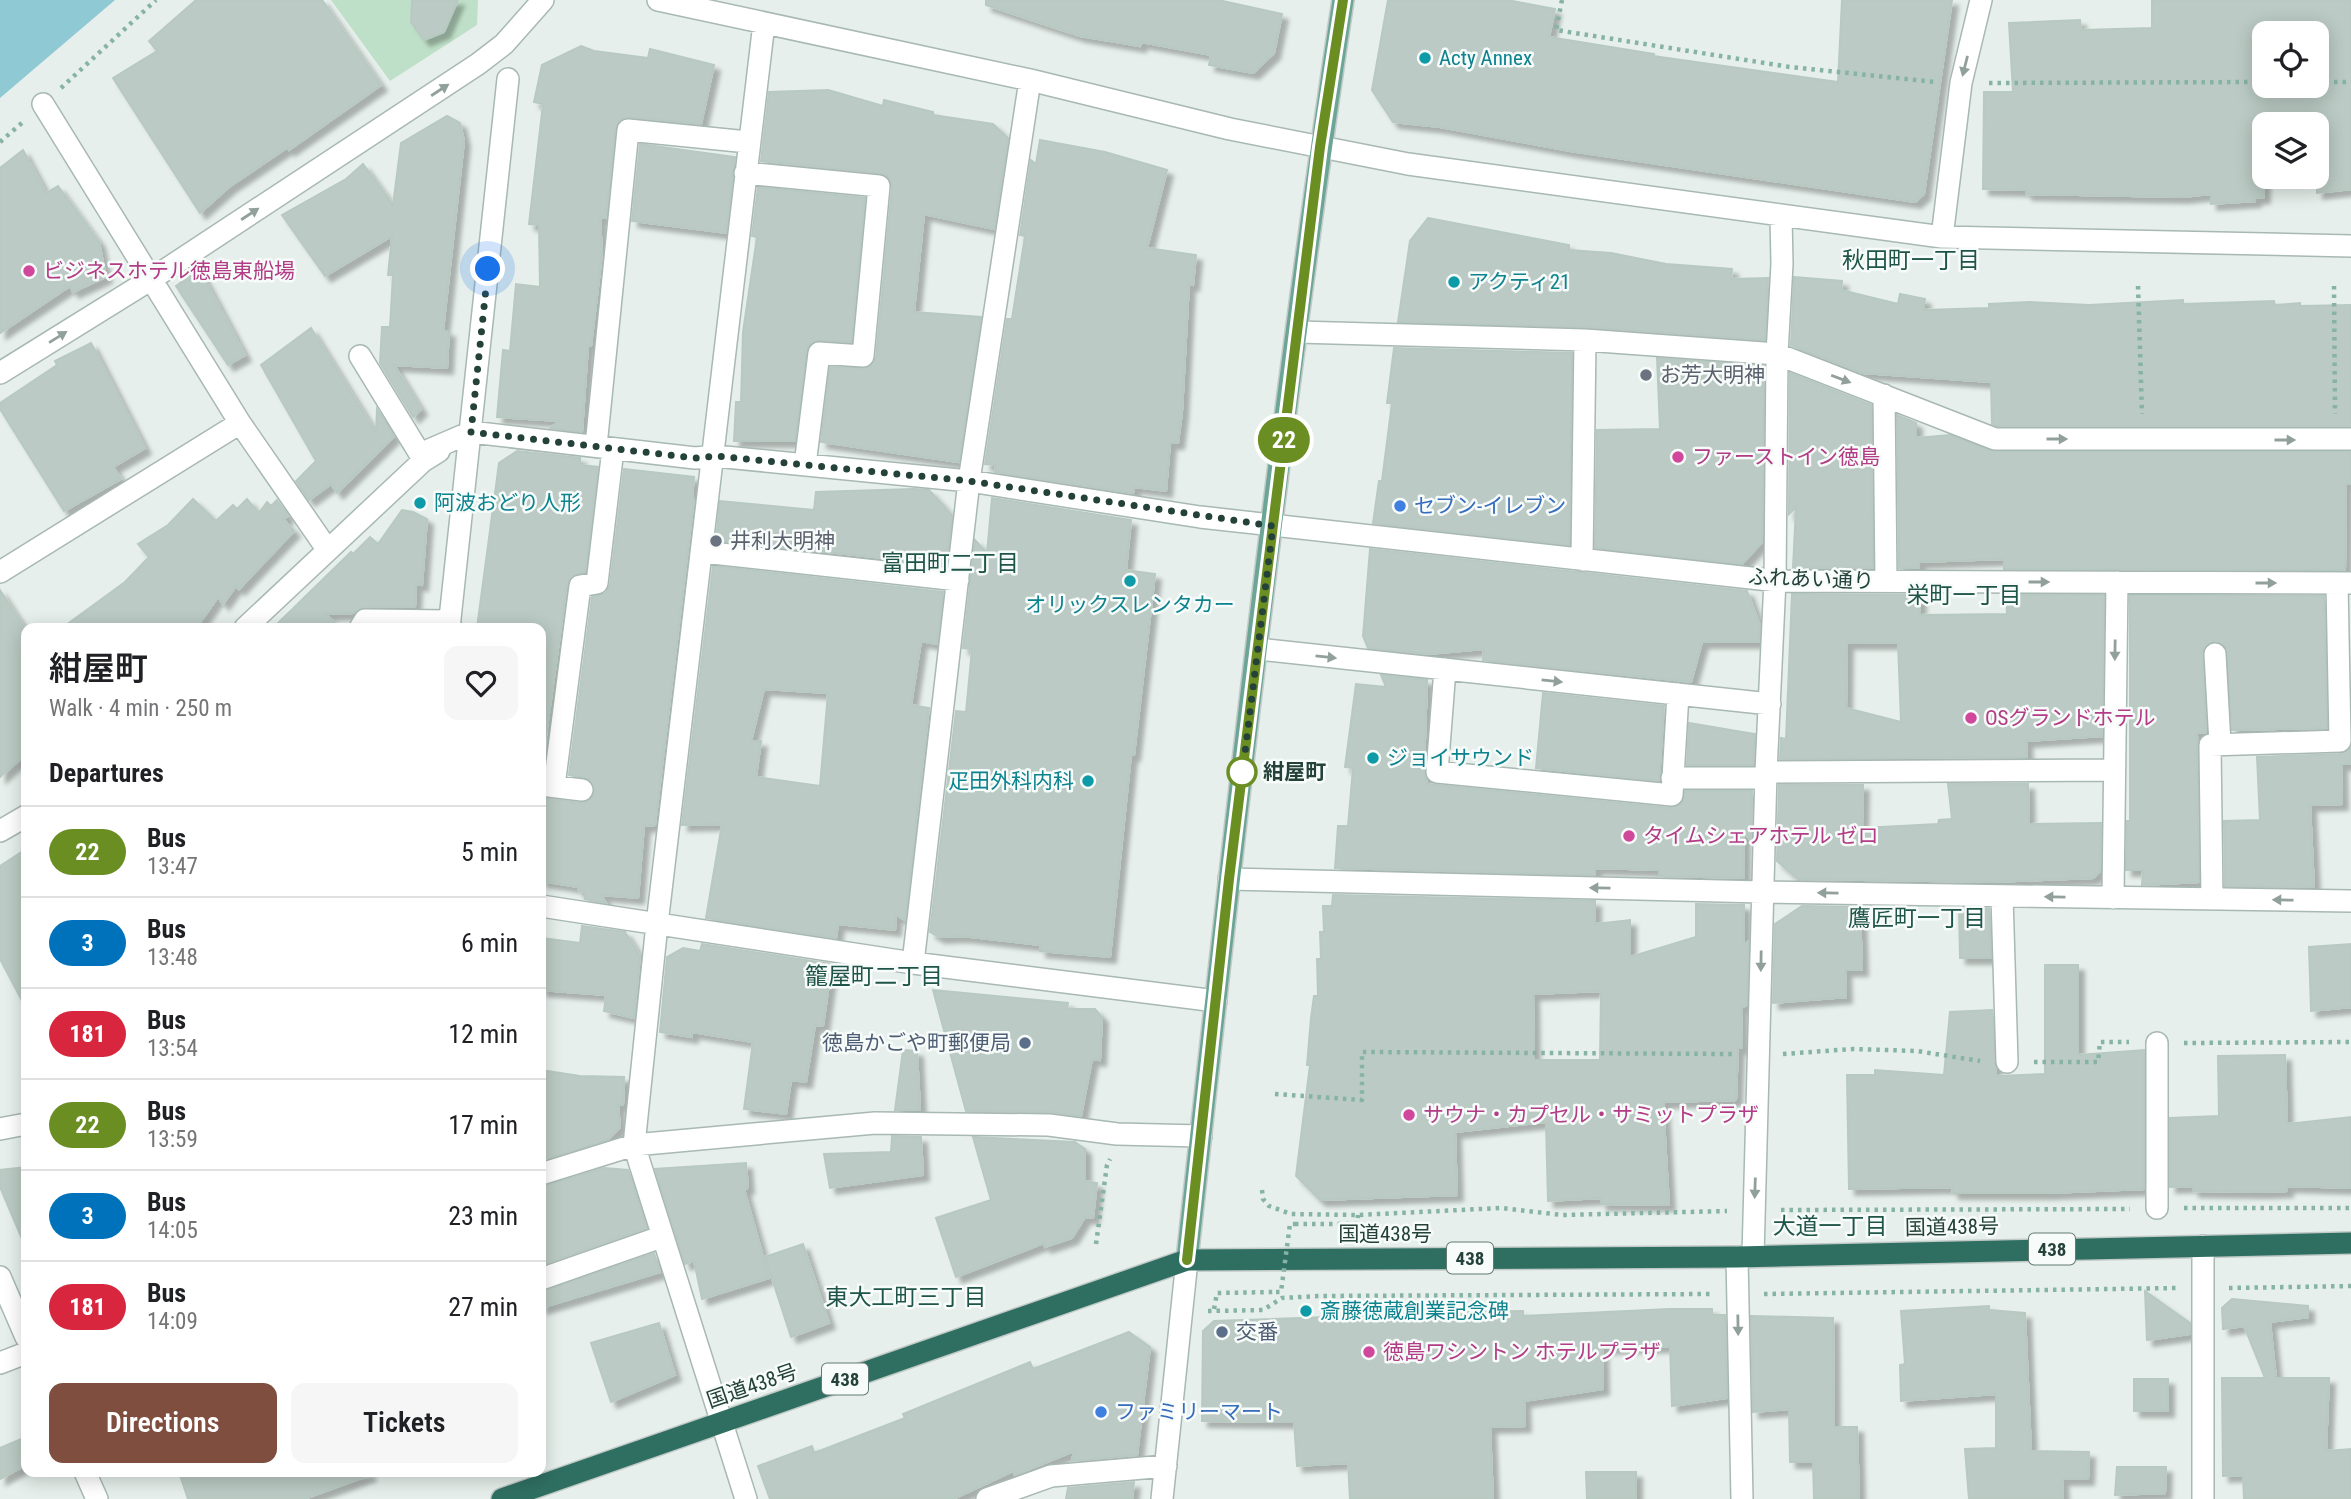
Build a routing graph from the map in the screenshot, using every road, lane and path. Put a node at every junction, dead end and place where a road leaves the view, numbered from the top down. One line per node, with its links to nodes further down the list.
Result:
1 (156, 0): 14 (path)
2 (543, 0): 22 (street, one-way to 2)
3 (658, 0): 7 (street)
4 (1343, 0): 17 (main road)
5 (1562, 0): 13 (path)
6 (1981, 0): 13 (street, one-way to 13)
7 (764, 23): 9 (street); 16 (street)
8 (508, 79): 32 (street)
9 (1030, 80): 17 (street); 38 (street)
10 (2252, 82): 13 (path)
11 (2329, 82): 12 (path)
12 (2351, 82)
13 (1961, 83): 20 (street)
14 (43, 104): 15 (path); 22 (street)
15 (0, 142)
16 (748, 142): 18 (street); 35 (street)
17 (1320, 147): 19 (street); 25 (main road)
18 (745, 173): 36 (street); 37 (street)
19 (1781, 216): 20 (street); 27 (street)
20 (1942, 237): 21 (street)
21 (2351, 247)
22 (153, 278): 29 (street, one-way to 22); 31 (street)
23 (2138, 286): 33 (path)
24 (2334, 286): 34 (path)
25 (1297, 332): 26 (street); 39 (main road)
26 (1585, 340): 27 (street); 42 (street)
27 (1777, 354): 30 (street, one-way to 30); 45 (street)
28 (360, 356): 32 (street)
29 (0, 373)
30 (1884, 396): 33 (street, one-way to 33); 46 (street)
31 (240, 423): 40 (street); 43 (street)
32 (471, 432): 35 (street, ふれあい通り); 40 (street); 52 (street)
33 (2143, 439): 34 (street, one-way to 34)
34 (2343, 440)
35 (605, 447): 36 (street, ふれあい通り); 62 (street)
36 (715, 456): 37 (street, ふれあい通り); 41 (street)
37 (805, 465): 38 (street, ふれあい通り)
38 (969, 481): 39 (street, ふれあい通り); 44 (street)
39 (1273, 526): 42 (street, ふれあい通り); 53 (main road)
40 (327, 550): 49 (street)
41 (703, 552): 44 (street); 73 (street)
42 (1582, 561): 45 (street, ふれあい通り)
43 (0, 572)
44 (958, 580): 74 (street)
45 (1775, 580): 46 (street, ふれあい通り); 57 (street)
46 (1886, 581): 47 (street, ふれあい通り, one-way to 47)
47 (2117, 582): 48 (street, ふれあい通り, one-way to 48); 59 (street, one-way to 59)
48 (2344, 583): 58 (street)
49 (250, 623)
50 (363, 623): 51 (street)
51 (428, 623)
52 (449, 623)
53 (1258, 649): 55 (street, one-way to 55); 66 (main road)
54 (2215, 654): 58 (street)
55 (1445, 669): 56 (street, one-way to 56); 61 (street)
56 (1678, 694): 57 (street); 61 (street)
57 (1770, 704): 60 (street)
58 (2220, 744): 70 (street)
59 (2113, 770): 60 (street); 69 (street)
60 (1766, 775): 61 (street); 67 (street)
61 (1672, 778)
62 (547, 785): 63 (street)
63 (582, 790)
64 (21, 819): 65 (street)
65 (0, 831)
66 (1229, 879): 67 (street, one-way to 66); 75 (main road)
67 (1762, 892): 68 (street, one-way to 67); 78 (street, one-way to 78)
68 (2002, 896): 69 (street, one-way to 68); 79 (street)
69 (2113, 898): 70 (street)
70 (2212, 900): 71 (street, one-way to 70)
71 (2351, 901)
72 (546, 907): 73 (street)
73 (657, 924): 74 (street); 84 (street)
74 (913, 963): 75 (street)
75 (1216, 1001): 83 (main road)
76 (2157, 1042): 77 (path); 79 (path); 88 (street)
77 (2351, 1042)
78 (1759, 1055): 79 (path); 80 (path); 90 (street, one-way to 90)
79 (2007, 1062)
80 (1275, 1094)
81 (21, 1125): 82 (street)
82 (0, 1129)
83 (1201, 1136): 84 (street); 97 (main road)
84 (634, 1145): 86 (street); 92 (street)
85 (1116, 1150): 94 (path)
86 (546, 1172)
87 (1262, 1190): 91 (path)
88 (2157, 1208): 89 (path); 90 (path)
89 (2351, 1208)
90 (1755, 1210): 91 (path); 96 (street)
91 (1358, 1215): 103 (path, bridge)
92 (661, 1237): 99 (street); 108 (street)
93 (2351, 1243): 95 (highway, 国道438号 / 438)
94 (1096, 1244)
95 (2203, 1246): 96 (highway, 国道438号 / 438); 101 (street)
96 (1745, 1257): 97 (highway, 国道438号 / 438); 102 (street)
97 (1187, 1260): 108 (highway, 国道438号 / 438); 109 (street)
98 (0, 1277): 105 (street)
99 (546, 1277)
100 (2351, 1286): 101 (path)
101 (2203, 1288): 102 (path); 117 (street)
102 (1738, 1294): 103 (path); 116 (street, one-way to 116)
103 (1214, 1309): 104 (path)
104 (1200, 1314)
105 (21, 1325)
106 (21, 1355): 107 (street)
107 (0, 1363)
108 (721, 1422): 112 (highway, 国道438号 / 438); 113 (street)
109 (1166, 1466): 114 (street); 115 (street)
110 (87, 1477): 111 (street)
111 (97, 1499)
112 (502, 1499)
113 (746, 1499)
114 (987, 1499)
115 (1162, 1499)
116 (1742, 1499)
117 (2203, 1499)

